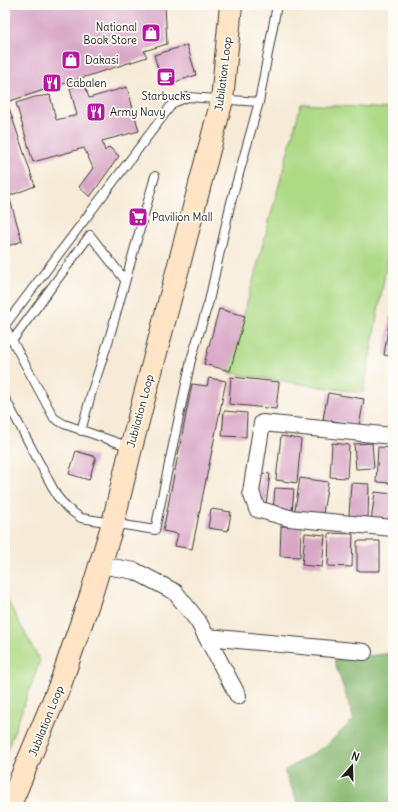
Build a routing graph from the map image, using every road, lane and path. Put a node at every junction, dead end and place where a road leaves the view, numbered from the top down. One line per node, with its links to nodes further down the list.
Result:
1 (232, 5): 3 (main road, Jubilation Loop)
2 (277, 5): 4 (lane)
3 (222, 100): 4 (lane); 7 (lane); 12 (main road, Jubilation Loop)
4 (259, 102): 13 (lane)
5 (155, 176): 6 (lane)
6 (125, 280): 8 (lane); 10 (lane)
7 (5, 326): 8 (lane)
8 (12, 341): 10 (lane)
9 (5, 398): 13 (lane)
10 (81, 431): 12 (lane)
11 (393, 436): 14 (street)
12 (131, 448): 13 (main road, Jubilation Loop)
13 (113, 523): 15 (main road, Jubilation Loop)
14 (393, 528)
15 (100, 565): 16 (street); 19 (main road, Jubilation Loop)
16 (207, 637): 17 (street); 18 (street)
17 (364, 652)
18 (238, 696)
19 (9, 807)

